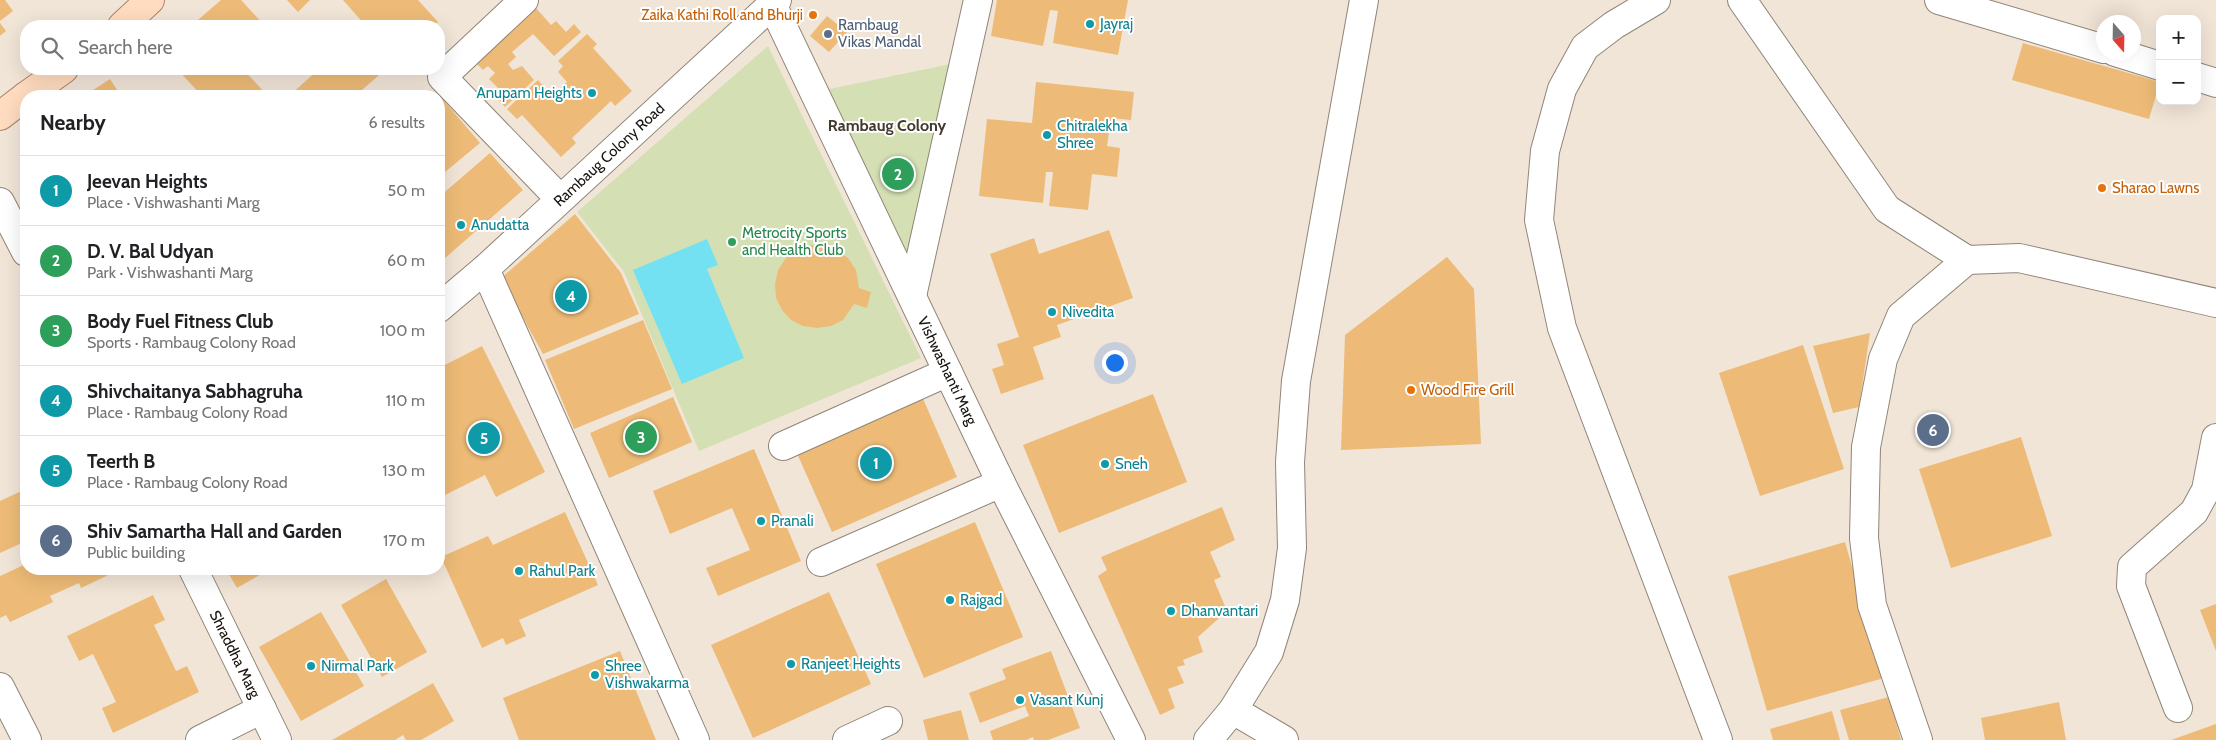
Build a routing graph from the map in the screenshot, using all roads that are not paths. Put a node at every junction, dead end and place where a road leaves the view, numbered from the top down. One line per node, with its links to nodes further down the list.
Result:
1 (150, 0): 9 (main road)
2 (524, 0): 13 (street)
3 (978, 0): 26 (street)
4 (1364, 0): 38 (street)
5 (1656, 0): 48 (street)
6 (1742, 0): 24 (street)
7 (1939, 0): 10 (street)
8 (774, 2): 21 (street, Rambaug Colony Road); 26 (street, Vishwashanti Marg)
9 (128, 20)
10 (2096, 47)
11 (2141, 60): 12 (street)
12 (2156, 65)
13 (445, 74)
14 (56, 75): 18 (main road)
15 (444, 75): 21 (street)
16 (2201, 78): 17 (street)
17 (2216, 83)
18 (34, 90)
19 (20, 101): 20 (main road)
20 (0, 116)
21 (560, 200): 25 (street, Rambaug Colony Road)
22 (0, 202): 23 (street)
23 (20, 240)
24 (1967, 260): 28 (street); 49 (street)
25 (485, 269): 27 (street, Rambaug Colony Road); 43 (street)
26 (912, 296): 29 (street, Vishwashanti Marg)
27 (445, 303)
28 (2216, 303)
29 (948, 372): 31 (street); 32 (street, Vishwashanti Marg)
30 (2216, 438): 36 (street)
31 (782, 446)
32 (1001, 483): 33 (street); 45 (street, Vishwashanti Marg)
33 (821, 562)
34 (196, 575): 37 (street, Shraddha Marg)
35 (0, 687): 40 (street)
36 (2178, 708)
37 (262, 709): 41 (street); 42 (street, Shraddha Marg)
38 (1233, 710): 46 (street); 47 (street)
39 (888, 721): 44 (street)
40 (26, 740)
41 (200, 740)
42 (278, 740)
43 (695, 740)
44 (847, 740)
45 (1130, 740)
46 (1208, 740)
47 (1284, 740)
48 (1718, 740)
49 (1918, 740)

